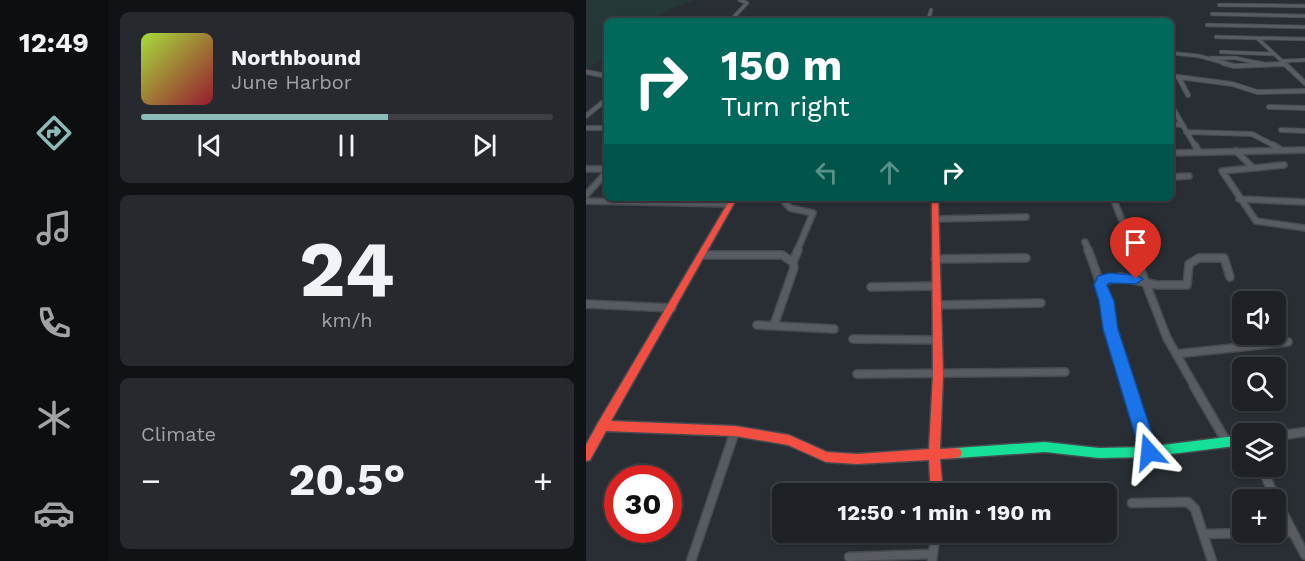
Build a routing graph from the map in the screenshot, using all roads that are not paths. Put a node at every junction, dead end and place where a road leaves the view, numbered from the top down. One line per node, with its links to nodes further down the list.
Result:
1 (740, 0): 7 (street)
2 (1219, 5): 3 (street)
3 (1304, 6)
4 (931, 10): 8 (street)
5 (1212, 14): 6 (street)
6 (1304, 16)
7 (733, 18)
8 (929, 18)
9 (1207, 25): 10 (street)
10 (1304, 27)
11 (1216, 37): 12 (street)
12 (1257, 38): 13 (street); 16 (street)
13 (1304, 39)
14 (1174, 52): 17 (street)
15 (1221, 52): 16 (street)
16 (1274, 54): 19 (street)
17 (1208, 58): 20 (street); 20 (street)
18 (1304, 60): 19 (street)
19 (1284, 62): 20 (street); 27 (street)
20 (1262, 64)
21 (586, 72): 22 (street)
22 (592, 74): 23 (street); 25 (street)
23 (604, 76)
24 (1174, 77): 26 (street)
25 (586, 78)
26 (1179, 78): 28 (street); 29 (street)
27 (1304, 83)
28 (1304, 91)
29 (1188, 95)
30 (604, 102): 31 (street)
31 (601, 104): 35 (street)
32 (1269, 107): 33 (street)
33 (1304, 108)
34 (1174, 110): 37 (street)
35 (586, 116)
36 (1174, 124): 37 (street)
37 (1182, 125): 42 (street)
38 (586, 128): 39 (street)
39 (604, 128)
40 (1281, 130): 41 (street)
41 (1304, 131)
42 (1186, 132): 43 (street); 46 (street)
43 (1281, 150): 44 (street); 45 (street)
44 (1304, 150)
45 (1236, 151): 46 (street); 49 (street)
46 (1199, 152): 47 (street)
47 (1174, 153)
48 (1284, 165): 49 (street)
49 (1252, 166): 56 (street)
50 (586, 169): 51 (street)
51 (604, 170)
52 (604, 174): 55 (street)
53 (1189, 176): 54 (street)
54 (1174, 177)
55 (586, 195)
56 (1239, 199): 62 (street); 65 (street)
57 (586, 201): 58 (street)
58 (732, 201): 67 (street)
59 (784, 201): 70 (street)
60 (935, 201): 64 (street)
61 (1114, 201): 73 (street)
62 (1304, 202)
63 (1026, 217): 64 (street)
64 (935, 219): 69 (street)
65 (1304, 228)
66 (1085, 242): 72 (street)
67 (702, 255): 70 (street); 79 (street)
68 (1026, 258): 69 (street)
69 (935, 259): 74 (street)
70 (793, 262): 81 (street)
71 (1230, 277): 73 (street)
72 (1101, 282): 73 (street); 97 (street)
73 (1144, 283): 86 (street)
74 (935, 286): 75 (street); 78 (street)
75 (871, 287)
76 (1041, 303): 78 (street)
77 (586, 304): 79 (street)
78 (936, 304): 84 (street)
79 (672, 308): 90 (street)
80 (757, 324): 81 (street)
81 (774, 325): 82 (street)
82 (834, 329)
83 (853, 339): 84 (street)
84 (937, 340): 89 (street)
85 (1288, 342): 86 (street)
86 (1176, 354): 94 (street)
87 (1065, 372): 89 (street)
88 (858, 374): 89 (street)
89 (938, 375): 96 (street)
90 (602, 426): 91 (street); 98 (street)
91 (735, 431): 96 (street); 108 (street)
92 (1304, 432): 93 (street)
93 (1286, 435)
94 (1226, 441): 95 (street); 97 (street)
95 (1232, 441)
96 (934, 452): 97 (street); 99 (street)
97 (1149, 452)
98 (586, 456)
99 (936, 483)
100 (1132, 503): 103 (street)
101 (1286, 521): 102 (street)
102 (1291, 532): 103 (street); 105 (street)
103 (1203, 534): 109 (street)
104 (934, 543): 107 (street)
105 (1304, 555)
106 (849, 557): 107 (street)
107 (932, 558)
108 (691, 561)
109 (1212, 561)

